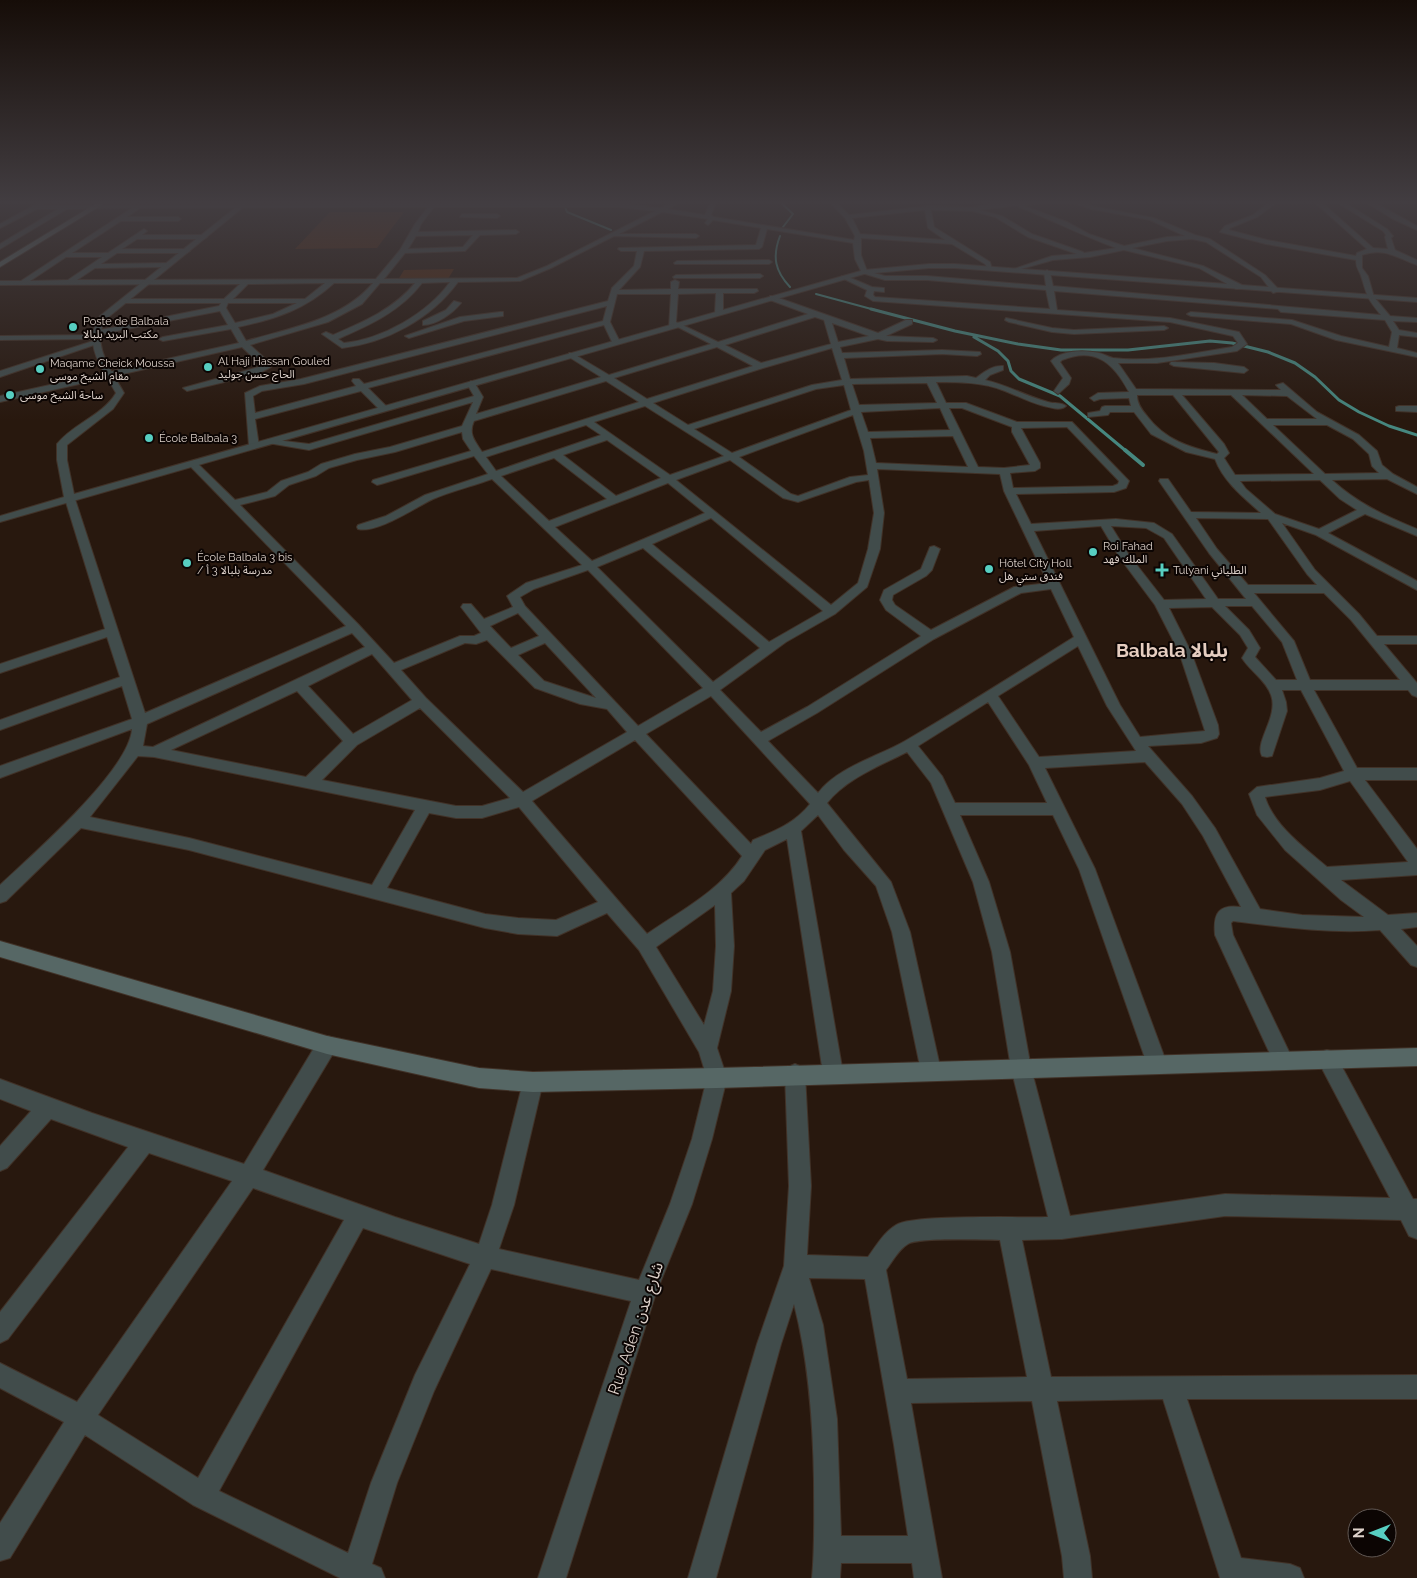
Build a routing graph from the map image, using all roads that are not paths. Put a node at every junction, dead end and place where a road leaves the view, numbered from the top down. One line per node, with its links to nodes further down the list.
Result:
1 (36, 274): 26 (street)
2 (83, 274): 27 (street)
3 (157, 274): 28 (street)
4 (384, 274): 19 (street)
5 (534, 274): 21 (street)
6 (631, 274): 37 (street)
7 (676, 274): 17 (street)
8 (857, 274): 18 (street)
9 (870, 274): 31 (street)
10 (928, 274): 31 (street)
11 (1048, 274): 32 (street)
12 (1068, 274): 24 (street)
13 (1214, 274): 29 (street)
14 (1261, 274): 33 (street)
15 (1362, 274): 39 (street)
16 (760, 276): 17 (street)
17 (676, 277): 38 (street)
18 (844, 277): 30 (street); 40 (street)
19 (378, 281): 20 (street); 23 (street); 70 (street)
20 (420, 281): 21 (street); 78 (street)
21 (455, 281): 71 (street)
22 (246, 282): 23 (street); 28 (street); 51 (street)
23 (331, 282): 45 (street)
24 (1167, 282): 29 (street); 41 (street)
25 (0, 283): 26 (street)
26 (22, 283): 27 (street)
27 (69, 283): 28 (street)
28 (146, 283): 43 (street)
29 (1239, 287): 33 (street)
30 (871, 289): 31 (street); 36 (street)
31 (926, 289): 32 (street); 54 (street)
32 (1050, 289): 41 (street); 50 (street)
33 (1272, 290): 39 (street); 52 (street)
34 (720, 291): 35 (street); 38 (street); 55 (street)
35 (754, 291)
36 (889, 291)
37 (614, 292): 38 (street); 47 (street)
38 (674, 292): 69 (street)
39 (1370, 297): 42 (street); 60 (street)
40 (773, 298): 55 (street); 57 (street)
41 (1179, 299): 52 (street); 58 (street)
42 (1417, 300)
43 (124, 301): 46 (street); 77 (street)
44 (273, 301): 45 (street); 51 (street); 53 (street)
45 (308, 301): 53 (street)
46 (171, 302): 51 (street); 63 (street)
47 (612, 302): 64 (street); 85 (street)
48 (1043, 302): 50 (street)
49 (457, 303): 73 (street)
50 (1053, 303): 54 (street); 58 (street)
51 (224, 305): 63 (street); 68 (street)
52 (1280, 308): 60 (street); 66 (street)
53 (284, 312): 68 (street)
54 (1054, 312): 67 (street)
55 (719, 313): 69 (street)
56 (500, 314): 73 (street)
57 (816, 314): 59 (street); 82 (street)
58 (1186, 314): 66 (street); 67 (street)
59 (828, 318): 75 (street); 83 (street)
60 (1388, 318): 62 (street); 72 (street)
61 (1009, 320): 67 (street)
62 (1417, 320)
63 (152, 322): 77 (street); 84 (street)
64 (606, 322): 80 (street); 104 (street)
65 (909, 322): 75 (street)
66 (1292, 322): 86 (street)
67 (1191, 324): 91 (street)
68 (232, 325): 81 (street); 84 (street)
69 (674, 325): 80 (street); 82 (street)
70 (311, 326): 78 (street); 81 (street)
71 (394, 331): 73 (street); 78 (street)
72 (1396, 332): 74 (street); 86 (street)
73 (407, 334): 85 (street)
74 (1417, 335)
75 (879, 336): 79 (street); 83 (street)
76 (0, 338): 77 (street)
77 (95, 338): 97 (street); 98 (street)
78 (333, 338)
79 (933, 340)
80 (616, 342): 89 (street)
81 (244, 344): 84 (street); 106 (street)
82 (719, 344): 93 (street); 99 (street)
83 (836, 345): 90 (street); 93 (street)
84 (169, 349): 98 (street)
85 (424, 349): 96 (street)
86 (1393, 349): 88 (street)
87 (977, 354): 90 (street)
88 (1417, 354)
89 (572, 355): 99 (street); 103 (street)
90 (839, 356): 102 (street)
91 (1160, 359): 92 (street); 95 (street)
92 (1110, 360): 109 (street); 113 (street)
93 (760, 366): 116 (street)
94 (1000, 368): 100 (street)
95 (1244, 370)
96 (342, 371): 104 (street); 126 (street)
97 (0, 374)
98 (109, 374): 115 (street); 155 (street)
99 (608, 378): 116 (street); 130 (street)
100 (980, 380): 101 (street); 107 (street)
101 (931, 381): 102 (street); 118 (street)
102 (848, 382): 124 (street); 132 (street)
103 (471, 384): 114 (street); 119 (street)
104 (362, 386): 119 (street); 126 (street)
105 (1280, 386): 112 (street)
106 (187, 388)
107 (1011, 390): 108 (street); 117 (street)
108 (1036, 390)
109 (1058, 391)
110 (1176, 393): 111 (street); 113 (street); 141 (street)
111 (1234, 393): 112 (street); 128 (street)
112 (1288, 393): 129 (street)
113 (1133, 394): 120 (street); 121 (street)
114 (479, 396): 130 (street); 136 (street)
115 (0, 399)
116 (647, 402): 127 (street); 132 (street)
117 (1062, 406)
118 (944, 407): 124 (street); 131 (street); 133 (street)
119 (383, 408): 136 (street)
120 (1105, 409): 121 (street); 125 (street)
121 (1136, 409): 141 (street)
122 (1399, 409): 123 (street)
123 (1417, 409)
124 (856, 410): 134 (street); 140 (street)
125 (1090, 416)
126 (252, 417): 137 (street)
127 (587, 421): 135 (street); 138 (street)
128 (1264, 422): 129 (street); 148 (street)
129 (1326, 422): 147 (street)
130 (468, 423): 138 (street); 157 (street)
131 (1016, 425): 144 (street); 153 (street)
132 (687, 428): 140 (street)
133 (956, 433): 134 (street); 143 (street)
134 (864, 435): 145 (street)
135 (608, 436): 139 (street); 150 (street)
136 (271, 441): 137 (street)
137 (254, 446): 142 (street)
138 (478, 454): 146 (street); 152 (street)
139 (556, 454): 146 (street); 156 (street)
140 (732, 456): 145 (street); 150 (street)
141 (1219, 457): 149 (street)
142 (193, 464): 155 (street); 157 (street)
143 (974, 469): 144 (street); 145 (street)
144 (1004, 471): 153 (street)
145 (873, 472): 181 (street)
146 (494, 475): 164 (street); 165 (street)
147 (1389, 476): 148 (street); 154 (street)
148 (1324, 477): 149 (street); 158 (street)
149 (1232, 478): 161 (street)
150 (669, 479): 156 (street); 159 (street)
151 (1164, 481): 160 (street)
152 (377, 482)
153 (1009, 491): 166 (street)
154 (1417, 491)
155 (70, 499): 162 (street); 184 (street)
156 (615, 500): 164 (street)
157 (232, 504): 182 (street)
158 (1365, 510): 167 (street); 168 (street)
159 (712, 514): 169 (street); 181 (street)
160 (1188, 514): 161 (street); 174 (street)
161 (1271, 516): 167 (street); 175 (street)
162 (0, 519)
163 (1105, 524): 166 (street); 177 (street); 178 (street)
164 (547, 526): 171 (street)
165 (362, 527)
166 (1027, 528): 172 (street)
167 (1320, 533): 173 (street)
168 (1417, 533)
169 (645, 544): 171 (street); 191 (street)
170 (934, 549): 185 (street)
171 (590, 566): 180 (street); 200 (street)
172 (1056, 585): 185 (street); 187 (street)
173 (1417, 586)
174 (1245, 589): 175 (street); 176 (street)
175 (1326, 589): 188 (street)
176 (1257, 602): 177 (street); 198 (street)
177 (1215, 603): 178 (street); 197 (street)
178 (1161, 604): 209 (street)
179 (467, 607): 183 (street)
180 (520, 608): 183 (street); 186 (street)
181 (831, 611): 191 (street)
182 (354, 627): 190 (street); 204 (street)
183 (485, 630): 192 (street); 193 (street)
184 (113, 631): 194 (street); 195 (street)
185 (930, 636): 207 (street)
186 (547, 637): 192 (street); 203 (street)
187 (1082, 638): 201 (street); 209 (street)
188 (1374, 640): 189 (street); 199 (street)
189 (1417, 640)
190 (374, 648): 193 (street); 196 (street)
191 (769, 649): 200 (street)
192 (509, 654): 203 (street)
193 (392, 669): 202 (street)
194 (0, 670)
195 (127, 678): 204 (street); 205 (street)
196 (299, 685): 208 (street); 212 (street)
197 (1275, 685): 198 (street); 213 (street)
198 (1305, 685): 199 (street); 217 (street)
199 (1414, 688)
200 (712, 689): 206 (street); 207 (street)
201 (990, 695): 210 (street); 215 (street)
202 (421, 701): 208 (street); 220 (street)
203 (610, 705): 206 (street)
204 (140, 721): 211 (street); 216 (street)
205 (0, 725)
206 (635, 733): 220 (street); 227 (street)
207 (758, 740): 221 (street)
208 (352, 741): 219 (street)
209 (1136, 742): 214 (street)
210 (909, 745): 221 (street); 223 (street)
211 (134, 750): 212 (street); 225 (street)
212 (154, 752): 219 (street)
213 (1267, 752)
214 (1148, 756): 215 (street); 235 (street)
215 (1035, 763): 224 (street)
216 (0, 772)
217 (1353, 774): 218 (street); 228 (street); 230 (street)
218 (1417, 774)
219 (309, 783): 222 (street)
220 (522, 800): 222 (street); 234 (street)
221 (819, 804): 226 (street); 248 (street)
222 (425, 806): 232 (street)
223 (949, 809): 224 (street); 247 (street)
224 (1057, 809): 246 (street)
225 (78, 821): 232 (street); 233 (street)
226 (793, 829): 227 (street); 249 (street)
227 (751, 855): 231 (street)
228 (1417, 861)
229 (1417, 868): 230 (street)
230 (1323, 874): 237 (street)
231 (723, 890): 238 (street); 242 (street)
232 (376, 894): 234 (street)
233 (0, 896)
234 (610, 904): 238 (street)
235 (1254, 916): 237 (street); 245 (street)
236 (1417, 920): 237 (street)
237 (1383, 921): 240 (street)
238 (645, 945): 242 (street)
239 (0, 949): 241 (main road)
240 (1417, 959)
241 (327, 1045): 252 (main road); 257 (street)
242 (707, 1048): 251 (street)
243 (1417, 1057): 244 (main road)
244 (1327, 1059): 245 (main road); 259 (street)
245 (1283, 1060): 246 (main road)
246 (1156, 1064): 247 (main road)
247 (1021, 1068): 248 (main road); 260 (street)
248 (931, 1070): 249 (main road)
249 (833, 1073): 250 (main road)
250 (795, 1074): 251 (main road); 263 (street)
251 (717, 1078): 252 (main road); 265 (street, Rue Aden شارع عدن)
252 (533, 1082): 262 (street)
253 (0, 1089): 254 (street)
254 (48, 1108): 255 (street); 256 (street)
255 (144, 1143): 257 (street); 266 (street)
256 (0, 1162)
257 (248, 1176): 258 (street); 272 (street)
258 (358, 1216): 262 (street); 273 (street)
259 (1414, 1216): 260 (street)
260 (1062, 1228): 261 (street)
261 (1009, 1229): 264 (street); 270 (street)
262 (485, 1256): 265 (street); 277 (street)
263 (795, 1266): 264 (street); 276 (street); 280 (street)
264 (874, 1268): 271 (street)
265 (645, 1293): 279 (street, Rue Aden شارع عدن)
266 (0, 1330)
267 (0, 1375): 272 (street)
268 (1170, 1387): 269 (street); 270 (street); 278 (street)
269 (1417, 1387)
270 (1042, 1389): 271 (street); 283 (street)
271 (897, 1391): 275 (street)
272 (81, 1418): 273 (street); 274 (street)
273 (202, 1496): 277 (street)
274 (0, 1548)
275 (922, 1549): 276 (street); 282 (street)
276 (828, 1550): 281 (street)
277 (360, 1575)
278 (1233, 1575): 284 (street)
279 (552, 1578)
280 (702, 1578)
281 (826, 1578)
282 (928, 1578)
283 (1078, 1578)
284 (1290, 1578)

